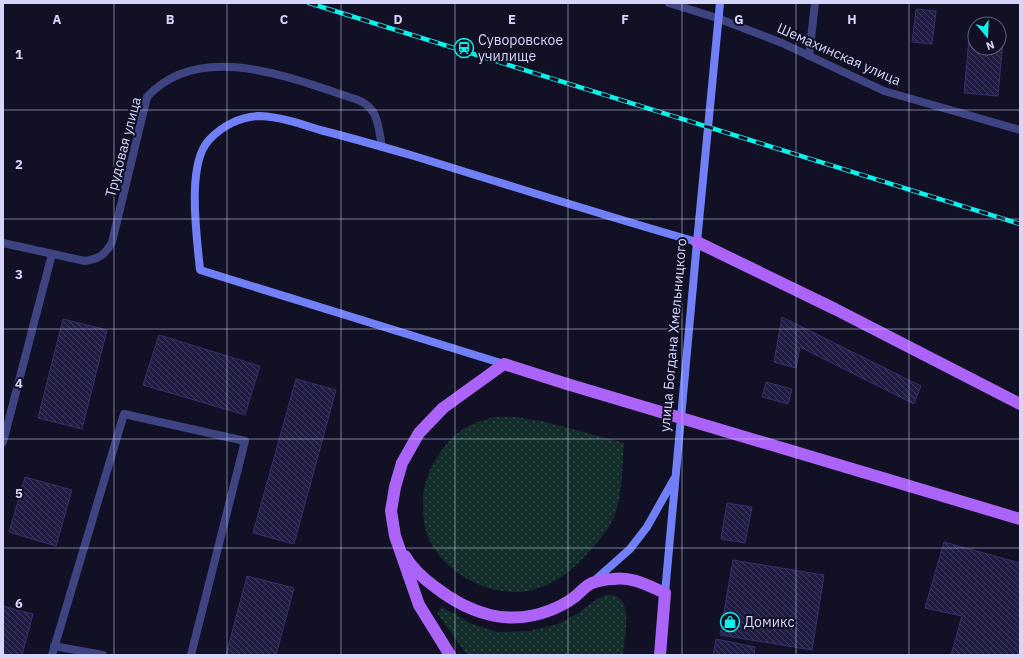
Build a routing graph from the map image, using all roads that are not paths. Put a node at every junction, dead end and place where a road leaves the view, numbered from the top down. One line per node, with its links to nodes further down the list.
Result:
1 (668, 3): 4 (street, Шемахинская улица)
2 (720, 3): 4 (main road, улица Богдана Хмельницкого)
3 (815, 3): 5 (street)
4 (718, 18): 5 (street, Шемахинская улица); 8 (main road, улица Богдана Хмельницкого)
5 (809, 56): 6 (street, Шемахинская улица)
6 (1020, 130)
7 (382, 146): 8 (main road); 10 (street, Трудовая улица); 11 (main road)
8 (696, 242): 12 (main road); 14 (main road, улица Богдана Хмельницкого)
9 (3, 243): 10 (street, Трудовая улица)
10 (52, 254): 13 (street)
11 (504, 364): 15 (main road, bridge); 16 (main road)
12 (1020, 404)
13 (3, 442)
14 (676, 477): 17 (main road); 18 (main road, улица Богдана Хмельницкого)
15 (1020, 519)
16 (395, 536): 17 (main road); 23 (main road)
17 (591, 584): 18 (main road)
18 (665, 593): 24 (main road, улица Богдана Хмельницкого)
19 (54, 646): 20 (street); 21 (street); 22 (street)
20 (52, 655)
21 (103, 655)
22 (191, 655)
23 (450, 655)
24 (660, 655)

